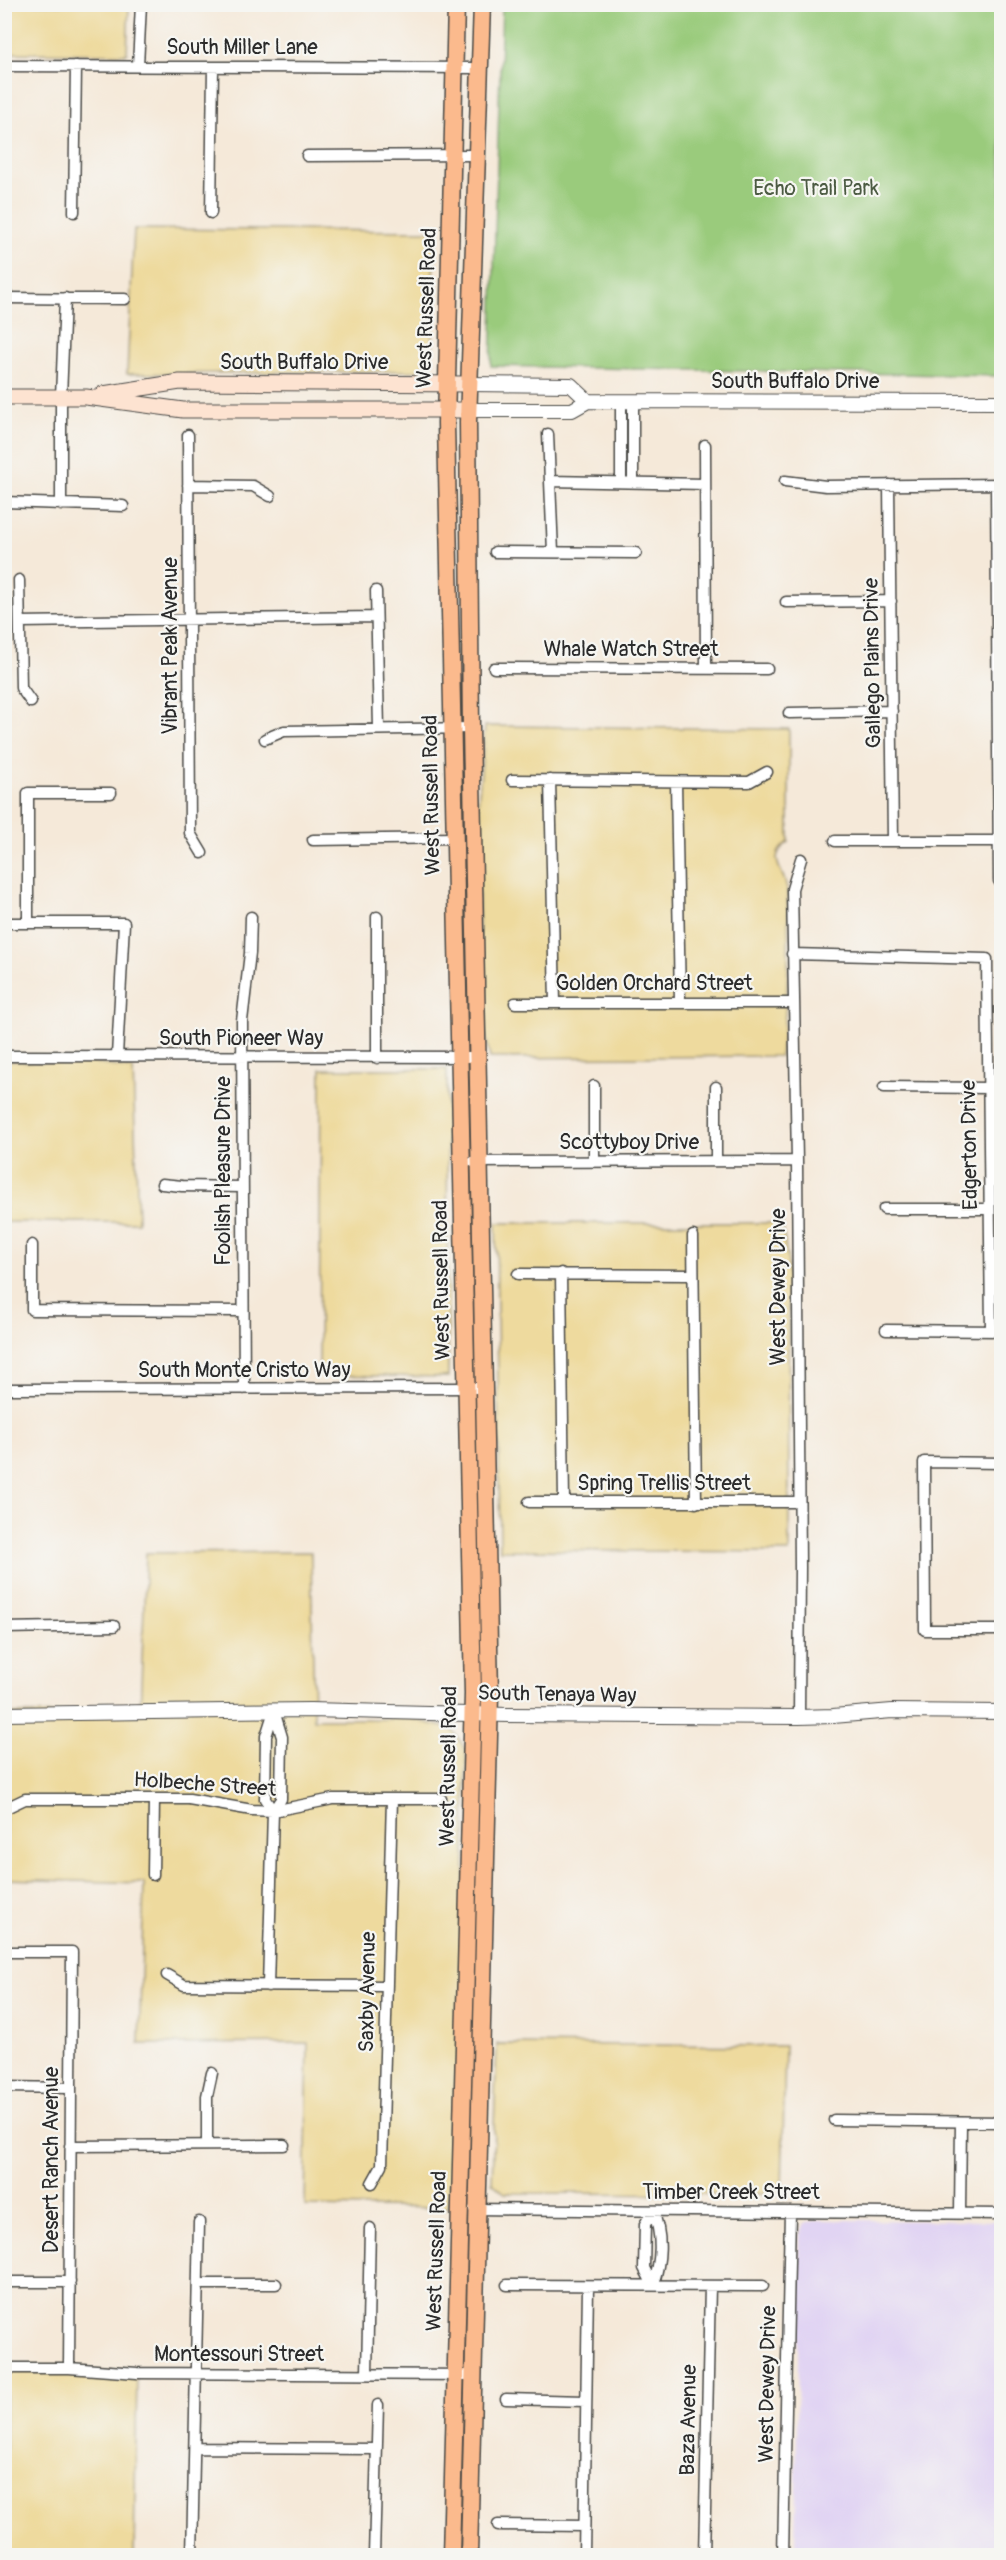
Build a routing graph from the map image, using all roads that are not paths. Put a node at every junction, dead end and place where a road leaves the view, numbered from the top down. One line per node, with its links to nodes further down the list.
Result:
1 (141, 4): 6 (street)
2 (456, 4): 8 (main road, West Russell Road)
3 (482, 4): 9 (main road, West Russell Road)
4 (4, 66): 5 (street, South Miller Lane)
5 (76, 66): 6 (street, South Miller Lane); 13 (street)
6 (138, 66): 7 (street, South Miller Lane)
7 (213, 67): 8 (street, South Miller Lane); 14 (street)
8 (454, 67): 9 (street, South Miller Lane); 10 (main road, West Russell Road)
9 (479, 68): 11 (main road, West Russell Road)
10 (452, 155): 11 (street); 12 (street); 18 (main road, West Russell Road)
11 (476, 155): 19 (main road, West Russell Road)
12 (307, 156)
13 (74, 212)
14 (211, 213)
15 (4, 298): 16 (street)
16 (65, 298): 17 (street); 20 (street)
17 (125, 299)
18 (446, 384): 19 (main road, South Buffalo Drive); 22 (main road, South Buffalo Drive); 26 (main road, West Russell Road)
19 (468, 384): 23 (street, South Buffalo Drive); 27 (main road, West Russell Road)
20 (61, 396): 21 (main road, South Buffalo Drive); 22 (main road, South Buffalo Drive); 41 (street)
21 (4, 397)
22 (86, 397): 26 (main road, South Buffalo Drive)
23 (588, 401): 24 (street, South Buffalo Drive); 27 (street, South Buffalo Drive)
24 (627, 402): 25 (street, South Buffalo Drive); 33 (street); 34 (street)
25 (1002, 402)
26 (446, 410): 27 (main road, South Buffalo Drive); 60 (main road, West Russell Road)
27 (468, 410): 61 (main road, West Russell Road)
28 (548, 434): 31 (street)
29 (188, 435): 37 (street, Vibrant Peak Avenue)
30 (705, 446): 35 (street)
31 (550, 481): 33 (street); 44 (street)
32 (785, 481): 38 (street)
33 (621, 482): 34 (street)
34 (633, 482): 35 (street)
35 (705, 484): 54 (street)
36 (999, 484): 38 (street); 59 (street)
37 (188, 485): 39 (street); 51 (street, Vibrant Peak Avenue)
38 (889, 485): 48 (street, Gallego Plains Drive)
39 (270, 496)
40 (4, 502): 41 (street)
41 (61, 505): 42 (street)
42 (123, 506)
43 (495, 552): 44 (street)
44 (553, 552): 45 (street)
45 (636, 553)
46 (19, 580): 52 (street)
47 (376, 591): 50 (street)
48 (891, 601): 49 (street); 57 (street, Gallego Plains Drive)
49 (786, 602)
50 (376, 617): 51 (street); 62 (street)
51 (189, 621): 52 (street); 74 (street, Vibrant Peak Avenue)
52 (20, 622): 56 (street)
53 (494, 668): 54 (street, Whale Watch Street)
54 (706, 669): 55 (street, Whale Watch Street)
55 (767, 669)
56 (31, 702)
57 (892, 711): 58 (street); 71 (street, Gallego Plains Drive)
58 (789, 713)
59 (1000, 727): 72 (street)
60 (452, 728): 61 (street); 62 (street); 69 (main road, West Russell Road)
61 (471, 728): 90 (main road, West Russell Road)
62 (379, 729): 63 (street)
63 (265, 739)
64 (767, 772): 67 (street)
65 (512, 780): 66 (street)
66 (550, 780): 67 (street); 83 (street)
67 (676, 782): 84 (street)
68 (111, 793): 80 (street)
69 (455, 838): 70 (street); 89 (main road, West Russell Road)
70 (314, 840)
71 (893, 841): 72 (street); 73 (street)
72 (999, 841): 76 (street)
73 (835, 842)
74 (202, 854)
75 (801, 859): 81 (street, West Dewey Drive)
76 (999, 881)
77 (251, 917): 88 (street, Foolish Pleasure Drive)
78 (377, 917): 91 (street)
79 (4, 923): 80 (street)
80 (28, 923): 87 (street)
81 (792, 954): 85 (street, West Dewey Drive); 95 (street, Edgerton Drive)
82 (515, 1003): 83 (street, Golden Orchard Street)
83 (555, 1003): 84 (street, Golden Orchard Street)
84 (680, 1003): 85 (street, Golden Orchard Street)
85 (793, 1003): 97 (street, West Dewey Drive)
86 (4, 1056): 87 (street, South Pioneer Way)
87 (117, 1056): 88 (street, South Pioneer Way)
88 (242, 1057): 91 (street, South Pioneer Way); 102 (street, Foolish Pleasure Drive)
89 (459, 1057): 90 (street, South Pioneer Way); 91 (street, South Pioneer Way); 98 (main road, West Russell Road)
90 (478, 1057): 99 (main road, West Russell Road)
91 (377, 1058)
92 (594, 1086): 100 (street)
93 (716, 1087): 96 (street)
94 (884, 1087): 95 (street)
95 (988, 1088): 104 (street, Edgerton Drive)
96 (716, 1161): 97 (street, Scottyboy Drive); 100 (street, Scottyboy Drive)
97 (797, 1161): 120 (street, West Dewey Drive)
98 (461, 1162): 99 (street, Scottyboy Drive); 113 (main road, West Russell Road)
99 (480, 1162): 100 (street, Scottyboy Drive); 114 (main road, West Russell Road)
100 (594, 1162)
101 (162, 1184): 102 (street)
102 (241, 1186): 110 (street, Foolish Pleasure Drive)
103 (884, 1209): 104 (street)
104 (989, 1209): 112 (street, Edgerton Drive)
105 (693, 1236): 109 (street)
106 (32, 1245): 110 (street)
107 (518, 1274): 108 (street)
108 (561, 1274): 109 (street); 119 (street)
109 (693, 1275): 121 (street)
110 (243, 1311): 116 (street, Foolish Pleasure Drive)
111 (886, 1330): 112 (street)
112 (996, 1331)
113 (465, 1388): 114 (street, South Monte Cristo Way); 116 (street, South Monte Cristo Way); 128 (main road, West Russell Road)
114 (484, 1388): 129 (main road, West Russell Road)
115 (4, 1389): 116 (street, South Monte Cristo Way)
116 (244, 1389)
117 (1002, 1463): 124 (street)
118 (529, 1502): 119 (street, Spring Trellis Street)
119 (564, 1502): 121 (street, Spring Trellis Street)
120 (800, 1502): 121 (street, Spring Trellis Street); 130 (street, West Dewey Drive)
121 (696, 1503)
122 (114, 1626): 123 (street)
123 (4, 1628)
124 (1002, 1630)
125 (274, 1711): 127 (street, South Tenaya Way); 128 (street, South Tenaya Way); 135 (street); 135 (street)
126 (1002, 1712): 130 (street, South Tenaya Way)
127 (4, 1714)
128 (473, 1714): 129 (street, South Tenaya Way); 151 (main road, West Russell Road)
129 (490, 1715): 130 (street, South Tenaya Way); 152 (main road, West Russell Road)
130 (799, 1716)
131 (154, 1799): 134 (street, Holbeche Street); 135 (street, Holbeche Street); 136 (street)
132 (392, 1799): 133 (street, Holbeche Street); 135 (street, Holbeche Street); 140 (street, Saxby Avenue)
133 (441, 1799)
134 (4, 1809)
135 (273, 1811): 139 (street)
136 (153, 1875)
137 (4, 1952): 143 (street, Desert Ranch Avenue)
138 (167, 1975): 139 (street)
139 (268, 1986): 140 (street)
140 (387, 1986): 150 (street, Saxby Avenue)
141 (212, 2073): 147 (street)
142 (4, 2087): 143 (street)
143 (70, 2088): 149 (street, Desert Ranch Avenue)
144 (834, 2120): 145 (street)
145 (961, 2122): 146 (street); 155 (street)
146 (1002, 2122)
147 (207, 2145): 148 (street); 149 (street)
148 (284, 2145)
149 (70, 2146): 160 (street, Desert Ranch Avenue)
150 (372, 2183)
151 (460, 2209): 152 (street, Timber Creek Street); 172 (main road, West Russell Road)
152 (479, 2210): 153 (street, Timber Creek Street); 173 (main road, West Russell Road)
153 (653, 2212): 154 (street, Timber Creek Street); 164 (street)
154 (790, 2212): 155 (street, Timber Creek Street); 187 (street, West Dewey Drive)
155 (960, 2213): 156 (street, Timber Creek Street)
156 (1002, 2214)
157 (199, 2222): 161 (street)
158 (370, 2228): 171 (street)
159 (4, 2282): 160 (street)
160 (70, 2282): 169 (street, Desert Ranch Avenue)
161 (198, 2284): 162 (street); 170 (street)
162 (276, 2284)
163 (507, 2285): 165 (street)
164 (653, 2285): 165 (street); 166 (street)
165 (588, 2286): 175 (street)
166 (710, 2286): 167 (street); 186 (street, Baza Avenue)
167 (763, 2286)
168 (4, 2368): 169 (street, Montessouri Street)
169 (69, 2368): 170 (street, Montessouri Street)
170 (196, 2374): 171 (street, Montessouri Street); 177 (street)
171 (368, 2374): 172 (street, Montessouri Street)
172 (455, 2375): 173 (street, Montessouri Street); 183 (main road, West Russell Road)
173 (474, 2375): 184 (main road, West Russell Road)
174 (506, 2399): 175 (street)
175 (586, 2401): 180 (street)
176 (378, 2404): 178 (street)
177 (195, 2448): 178 (street); 181 (street)
178 (376, 2450): 182 (street)
179 (498, 2524): 180 (street)
180 (584, 2526): 185 (street)
181 (192, 2556)
182 (374, 2556)
183 (451, 2556)
184 (469, 2556)
185 (584, 2556)
186 (704, 2556)
187 (783, 2556)

